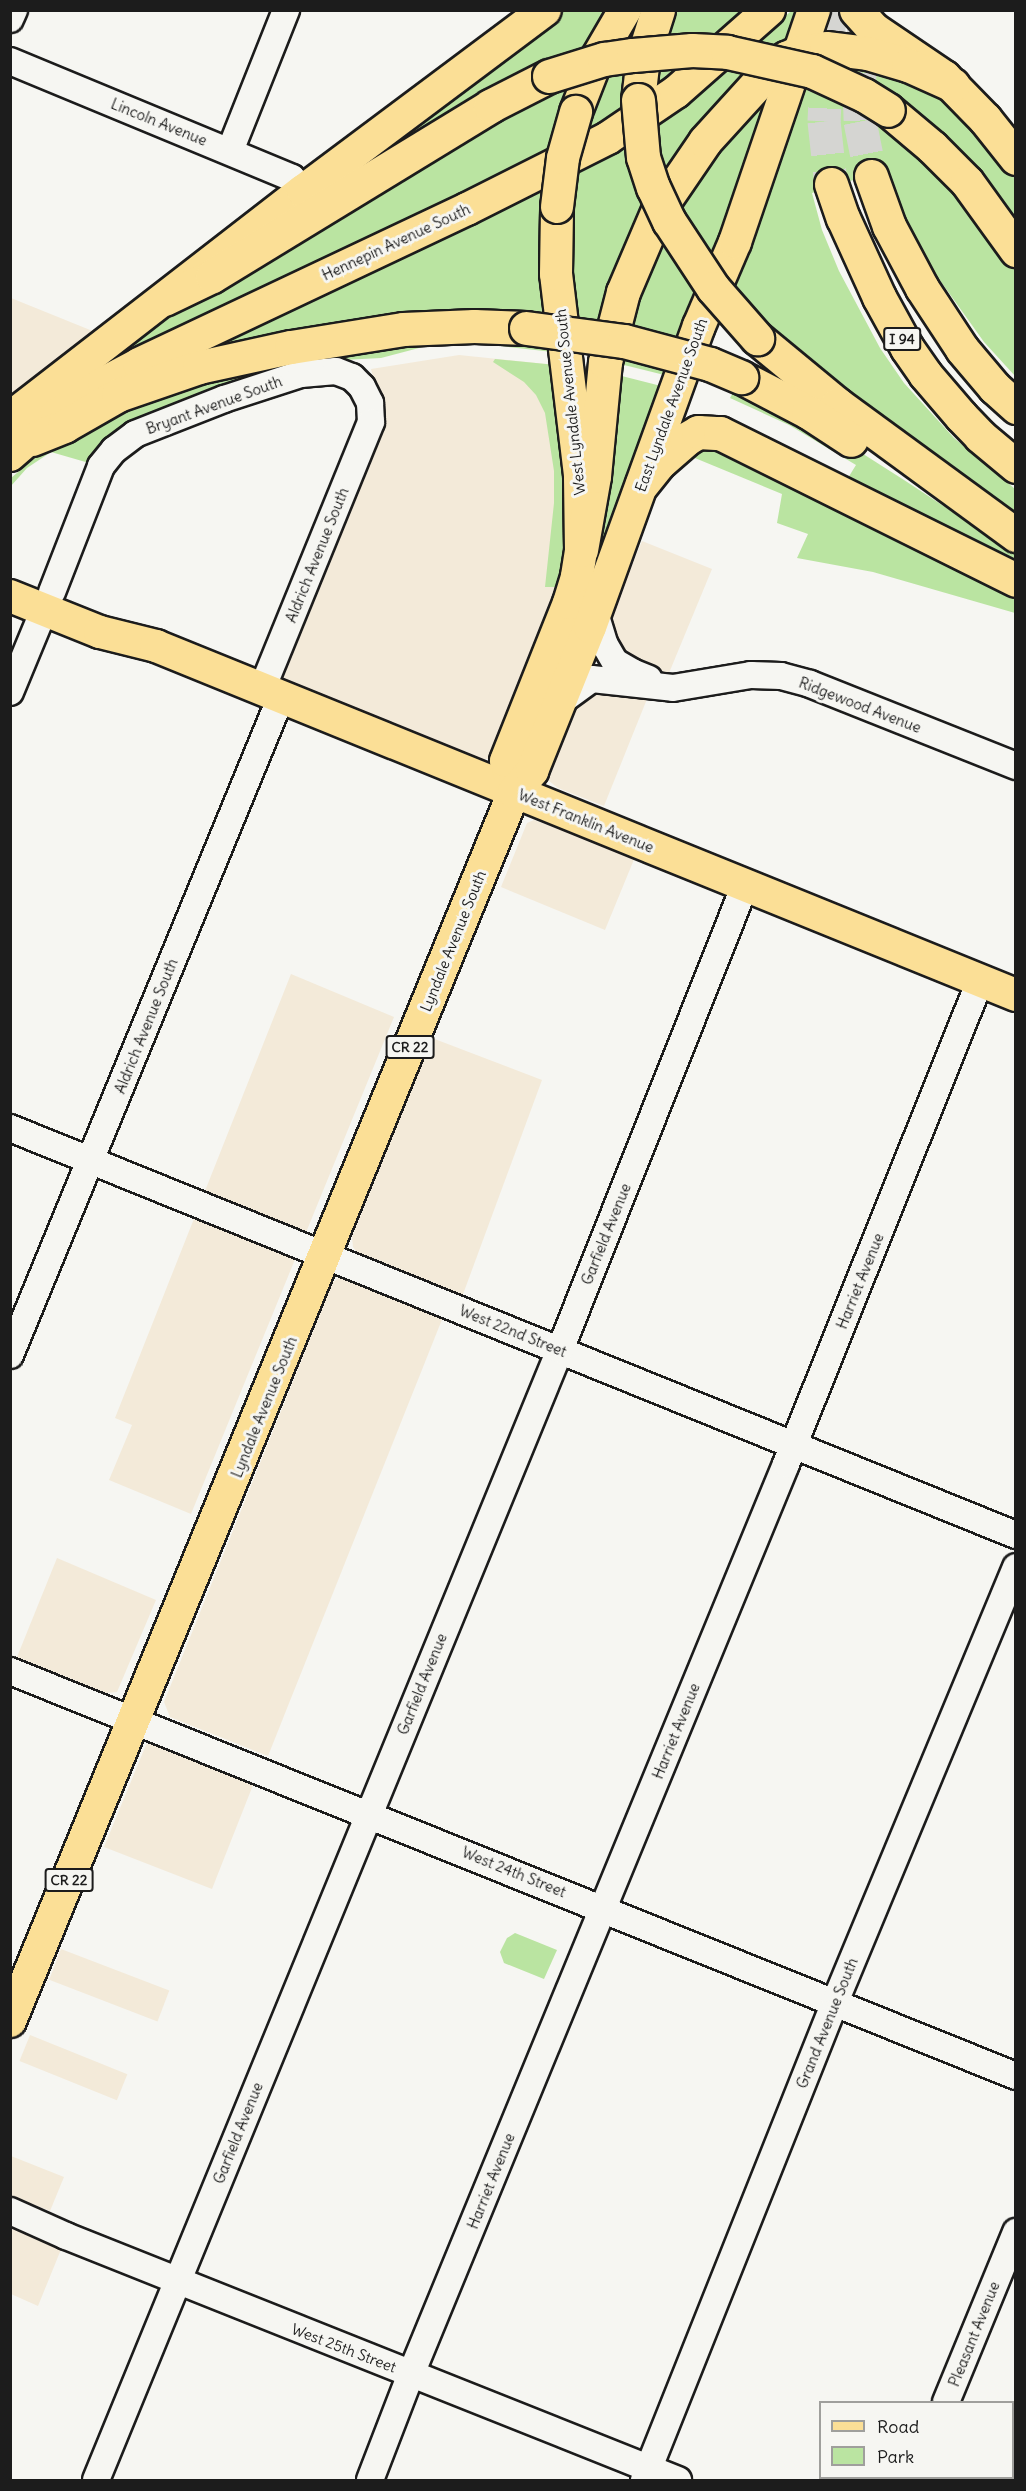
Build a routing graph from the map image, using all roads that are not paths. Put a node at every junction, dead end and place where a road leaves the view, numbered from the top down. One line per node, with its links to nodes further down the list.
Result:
1 (14, 10): 9 (street)
2 (286, 10): 13 (street)
3 (544, 10): 17 (main road)
4 (625, 10): 27 (main road, West Lyndale Avenue South, bridge)
5 (658, 10): 25 (highway, bridge)
6 (769, 10): 22 (main road, Hennepin Avenue South)
7 (814, 10): 10 (main road, East Lyndale Avenue South)
8 (856, 10): 12 (highway)
9 (10, 19)
10 (799, 52): 12 (highway); 24 (main road, East Lyndale Avenue South); 27 (highway)
11 (10, 61): 13 (street, Lincoln Avenue)
12 (952, 85): 14 (highway)
13 (230, 152): 17 (street, Lincoln Avenue)
14 (1016, 158)
15 (871, 176): 20 (highway, I 94)
16 (831, 184): 23 (highway, I 94)
17 (303, 191): 19 (main road)
18 (1016, 250): 19 (highway, bridge)
19 (164, 299): 22 (main road)
20 (1016, 407)
21 (371, 422): 31 (street, Bryant Avenue South); 35 (street, Aldrich Avenue South)
22 (18, 437): 26 (highway, bridge)
23 (1016, 466)
24 (642, 484): 29 (highway); 32 (main road, East Lyndale Avenue South)
25 (1016, 535)
26 (1016, 544)
27 (580, 550): 38 (main road, West Lyndale Avenue South)
28 (10, 575): 31 (main road, West Franklin Avenue)
29 (1016, 580)
30 (10, 596): 31 (main road, West Franklin Avenue)
31 (48, 601): 34 (street, Bryant Avenue South); 35 (main road, West Franklin Avenue)
32 (595, 613): 33 (street, Ridgewood Avenue); 36 (main road, East Lyndale Avenue South)
33 (700, 684): 36 (street, Ridgewood Avenue); 37 (street, Ridgewood Avenue)
34 (10, 692)
35 (272, 693): 38 (main road, West Franklin Avenue); 43 (street, Aldrich Avenue South)
36 (560, 702): 38 (main road, East Lyndale Avenue South)
37 (1016, 766)
38 (514, 792): 39 (main road, West Franklin Avenue); 44 (main road, Lyndale Avenue South / CR 22)
39 (745, 886): 40 (main road, West Franklin Avenue); 45 (street, Garfield Avenue)
40 (980, 981): 41 (main road, West Franklin Avenue); 47 (street, Harriet Avenue)
41 (1016, 996)
42 (10, 1128): 43 (street, West 22nd Street)
43 (92, 1161): 44 (street, West 22nd Street); 46 (street, Aldrich Avenue South)
44 (325, 1255): 45 (street, West 22nd Street); 51 (main road, Lyndale Avenue South / CR 22)
45 (560, 1350): 47 (street, West 22nd Street); 52 (street, Garfield Avenue)
46 (10, 1355)
47 (794, 1446): 48 (street, West 22nd Street); 53 (street, Harriet Avenue)
48 (1016, 1535)
49 (1016, 1567): 54 (street, Grand Avenue South)
50 (10, 1671): 51 (street, West 24th Street)
51 (135, 1722): 52 (street, West 24th Street); 55 (main road, Lyndale Avenue South / CR 22)
52 (368, 1814): 53 (street, West 24th Street); 59 (street, Garfield Avenue)
53 (604, 1909): 54 (street, West 24th Street); 60 (street, Harriet Avenue)
54 (835, 2002): 56 (street, West 24th Street); 62 (street, Grand Avenue South)
55 (10, 2021)
56 (1016, 2076)
57 (10, 2211): 59 (street, West 25th Street)
58 (1016, 2232): 61 (street, Pleasant Avenue)
59 (178, 2281): 60 (street, West 25th Street); 63 (street, Garfield Avenue)
60 (411, 2374): 62 (street, West 25th Street); 64 (street, Harriet Avenue)
61 (947, 2401)
62 (646, 2474): 65 (street, West 25th Street)
63 (96, 2481)
64 (370, 2481)
65 (678, 2481)

